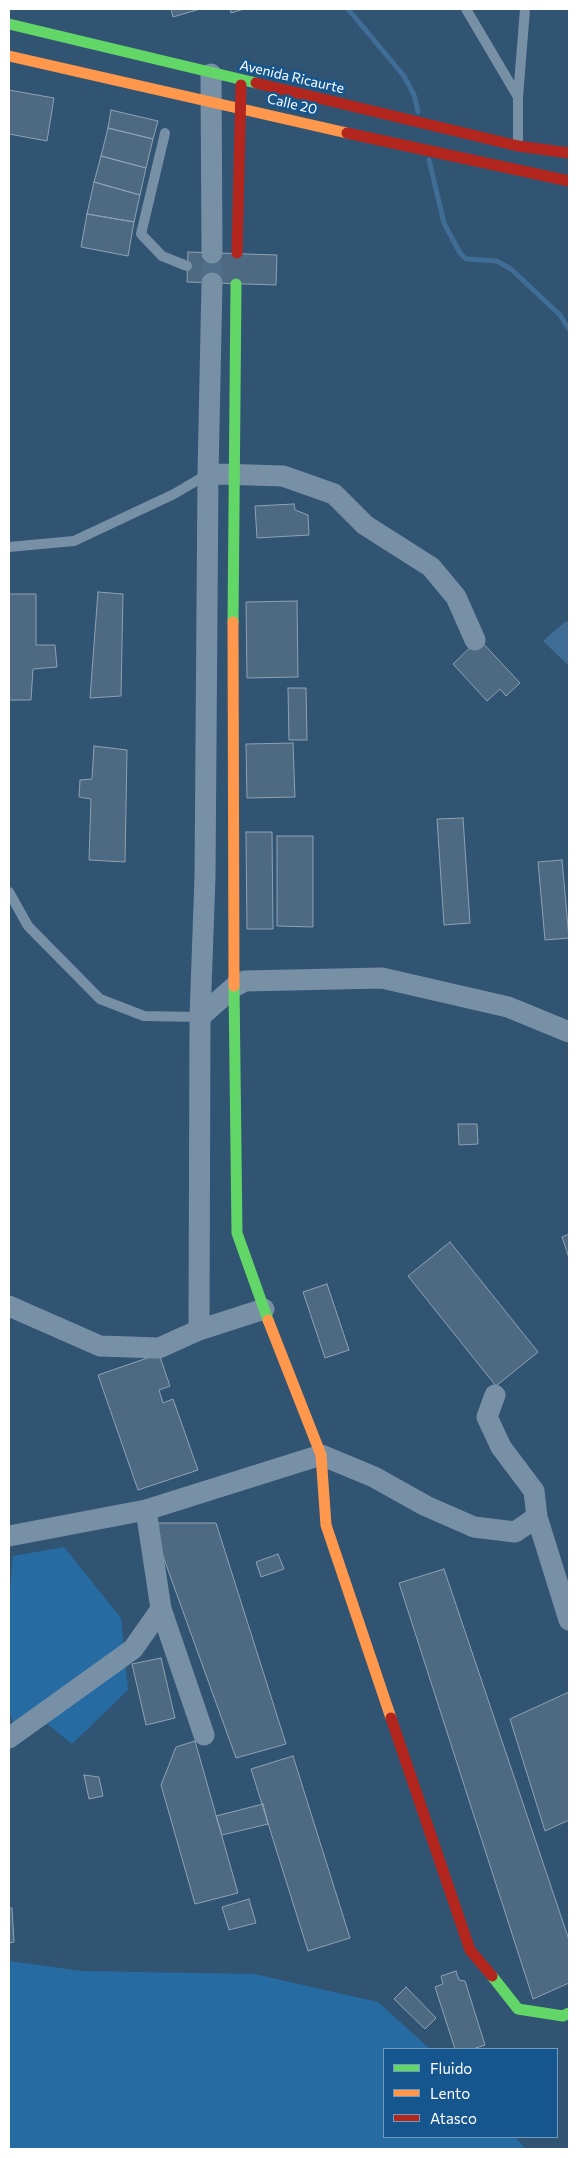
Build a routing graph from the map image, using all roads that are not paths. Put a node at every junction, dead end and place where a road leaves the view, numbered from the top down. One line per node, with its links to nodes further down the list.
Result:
1 (466, 9): 7 (lane)
2 (525, 9): 7 (lane)
3 (9, 24): 5 (street, Avenida Ricaurte)
4 (9, 56): 8 (street, Calle 20)
5 (211, 74): 6 (street, Avenida Ricaurte); 8 (street)
6 (241, 81): 9 (street); 11 (street, Avenida Ricaurte)
7 (518, 97): 11 (lane)
8 (212, 103): 9 (street, Calle 20); 14 (street)
9 (240, 108): 13 (street, Calle 20); 15 (street)
10 (165, 133): 17 (lane)
11 (518, 146): 12 (street, Avenida Ricaurte)
12 (569, 153)
13 (569, 181)
14 (212, 188): 15 (street); 16 (street)
15 (238, 189): 16 (street)
16 (237, 251)
17 (187, 266)
18 (212, 283): 20 (street)
19 (236, 284): 21 (street)
20 (208, 474): 21 (street); 22 (lane); 25 (street)
21 (233, 474): 23 (street); 24 (street)
22 (9, 547)
23 (475, 640)
24 (232, 876): 25 (street); 27 (street)
25 (205, 877): 28 (street)
26 (9, 892): 28 (lane)
27 (235, 986): 28 (street); 29 (street); 31 (street)
28 (200, 1017): 32 (street)
29 (569, 1032)
30 (9, 1306): 32 (street)
31 (264, 1309): 32 (street); 34 (street)
32 (198, 1330)
33 (495, 1395): 36 (street)
34 (321, 1455): 35 (street); 36 (street); 42 (street)
35 (146, 1510): 37 (street); 38 (street)
36 (537, 1517): 39 (street)
37 (9, 1536)
38 (161, 1609): 40 (street); 41 (street)
39 (569, 1620)
40 (204, 1735)
41 (9, 1738)
42 (569, 2013)

